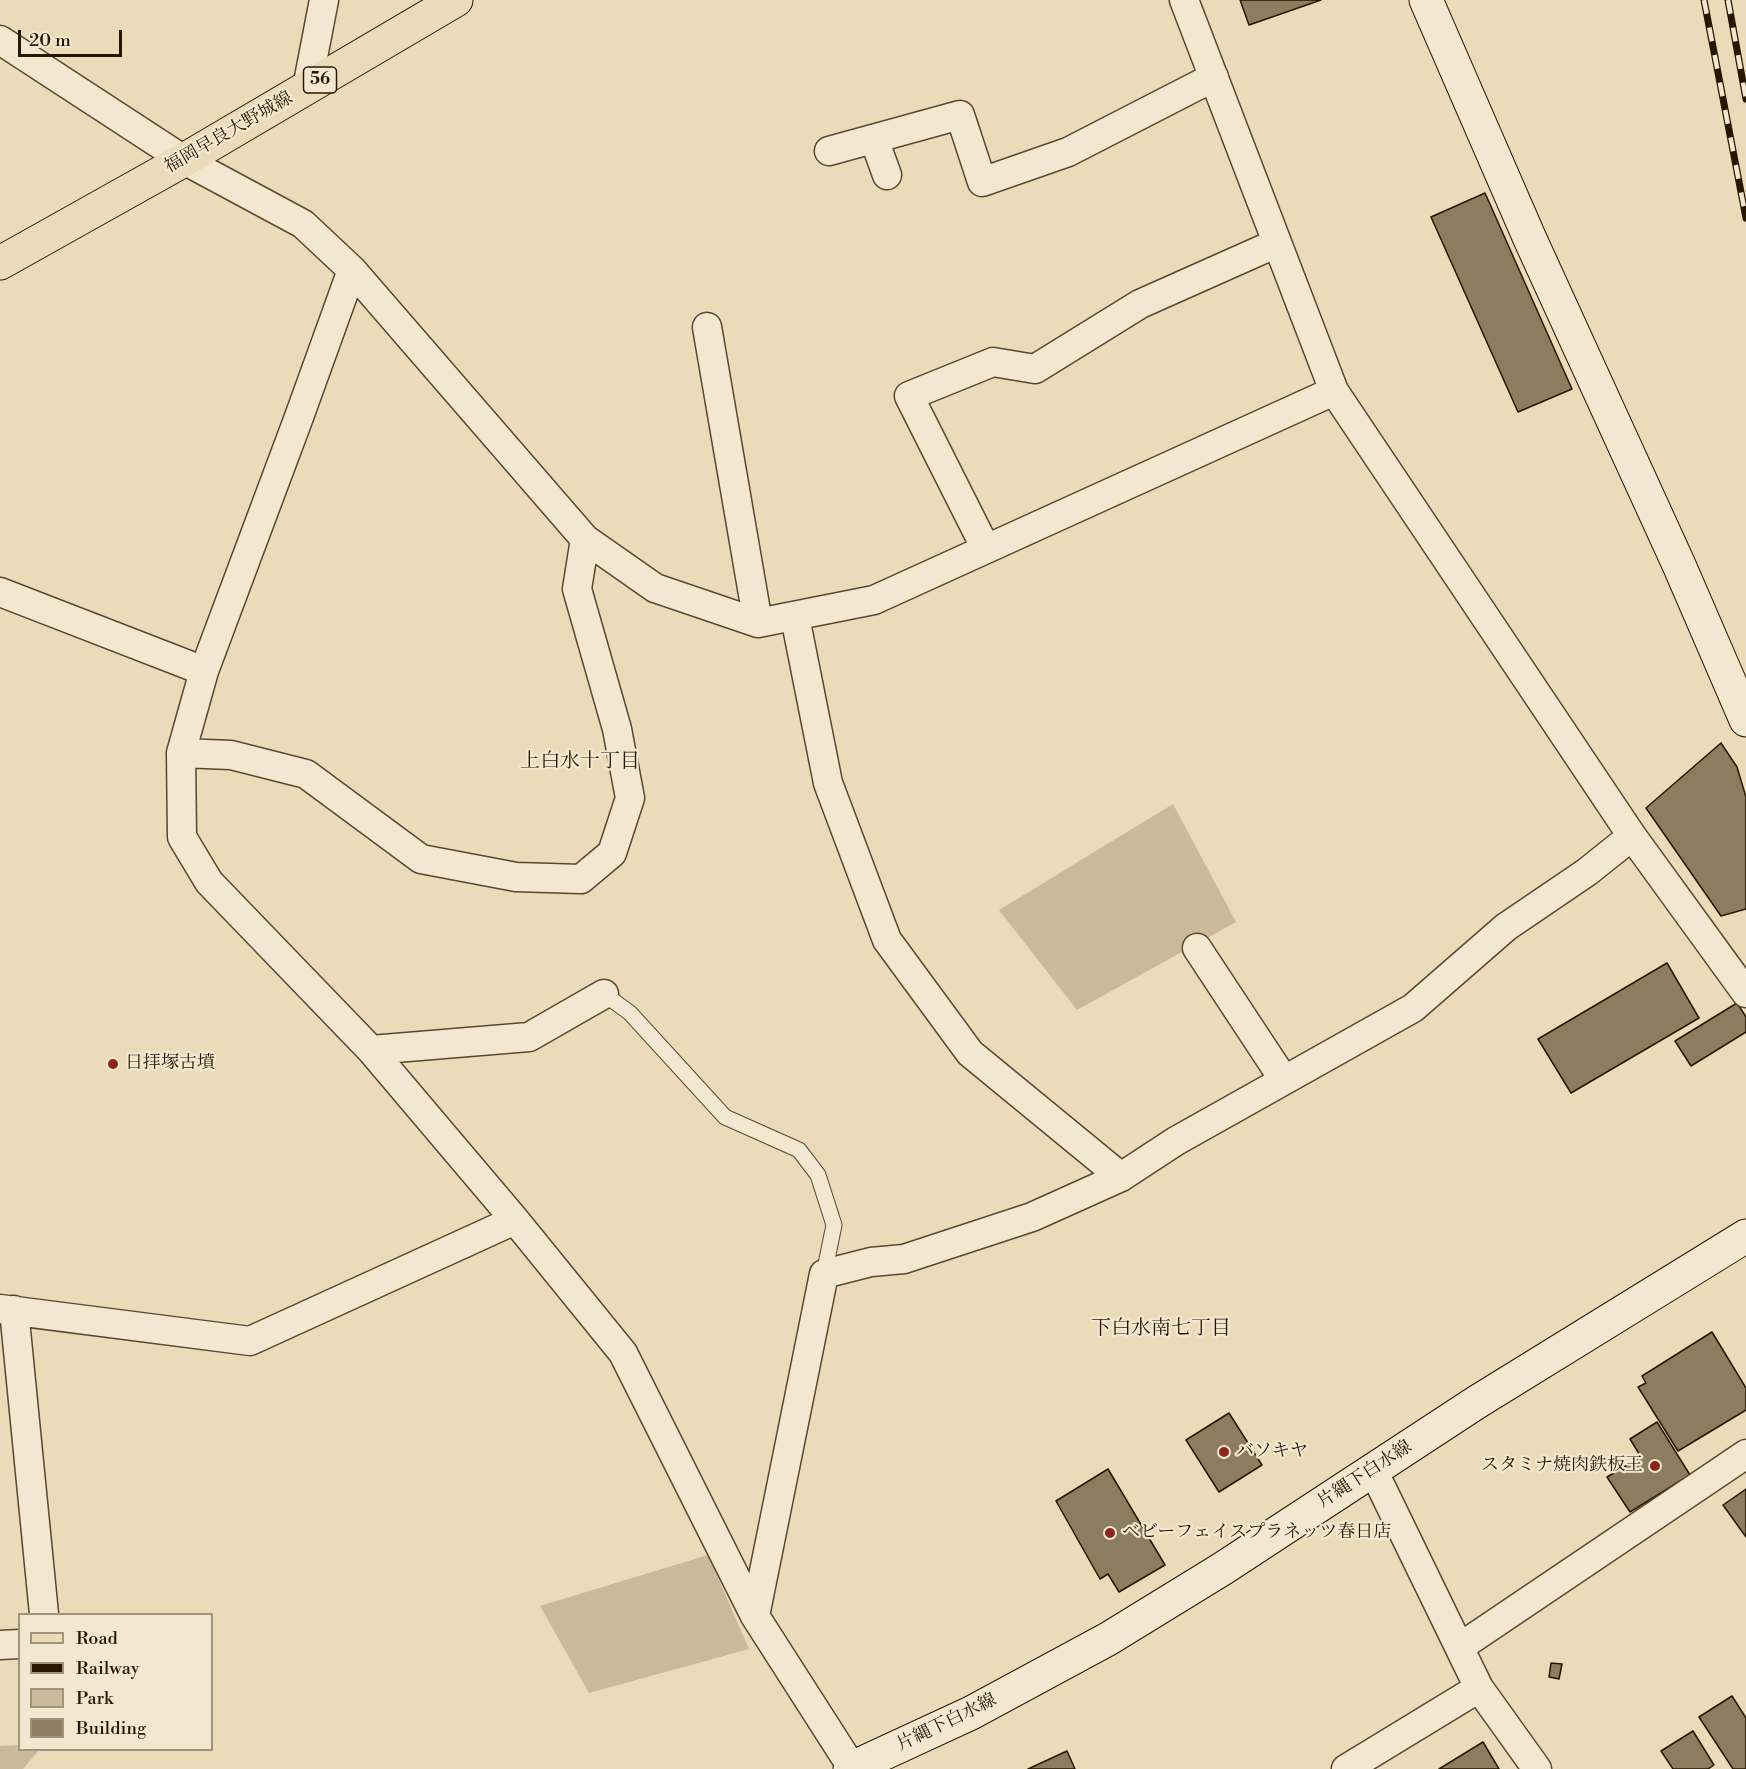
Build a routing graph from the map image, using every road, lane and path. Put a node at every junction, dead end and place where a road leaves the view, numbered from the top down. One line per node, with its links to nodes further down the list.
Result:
1 (324, 0): 7 (street)
2 (456, 0): 7 (main road, 福岡早良大野城線 / 56)
3 (1184, 0): 6 (street)
4 (1426, 0): 23 (main road)
5 (0, 40): 10 (street)
6 (1214, 77): 8 (street); 12 (street)
7 (307, 88): 10 (main road, 福岡早良大野城線 / 56)
8 (874, 139): 9 (street); 11 (street)
9 (829, 151)
10 (184, 160): 13 (main road, 福岡早良大野城線 / 56); 14 (street)
11 (887, 175)
12 (1277, 243): 16 (street); 18 (street)
13 (0, 263)
14 (351, 270): 17 (street); 22 (street)
15 (707, 327): 21 (street)
16 (1334, 391): 18 (street); 25 (street)
17 (585, 539): 21 (street); 24 (street)
18 (986, 549): 20 (street)
19 (0, 592): 22 (street)
20 (795, 617): 21 (street); 31 (street)
21 (758, 623)
22 (204, 671): 24 (street)
23 (1746, 720)
24 (181, 753): 29 (street)
25 (1632, 836): 27 (street); 30 (street)
26 (1197, 948): 30 (street)
27 (1746, 993)
28 (604, 994): 29 (street); 34 (lane)
29 (371, 1050): 32 (street)
30 (1284, 1080): 31 (street)
31 (1120, 1177): 34 (street)
32 (515, 1220): 35 (street); 39 (street)
33 (1746, 1236): 37 (main road, 片縄下白水線)
34 (824, 1274): 39 (street)
35 (7, 1310): 38 (street)
36 (1746, 1454): 42 (street)
37 (1373, 1470): 42 (street); 44 (main road, 片縄下白水線)
38 (44, 1613)
39 (755, 1616): 44 (street)
40 (18, 1644): 41 (street)
41 (0, 1645)
42 (1460, 1647): 43 (street)
43 (1479, 1688): 45 (street); 46 (street)
44 (852, 1769)
45 (1346, 1769)
46 (1537, 1769)

